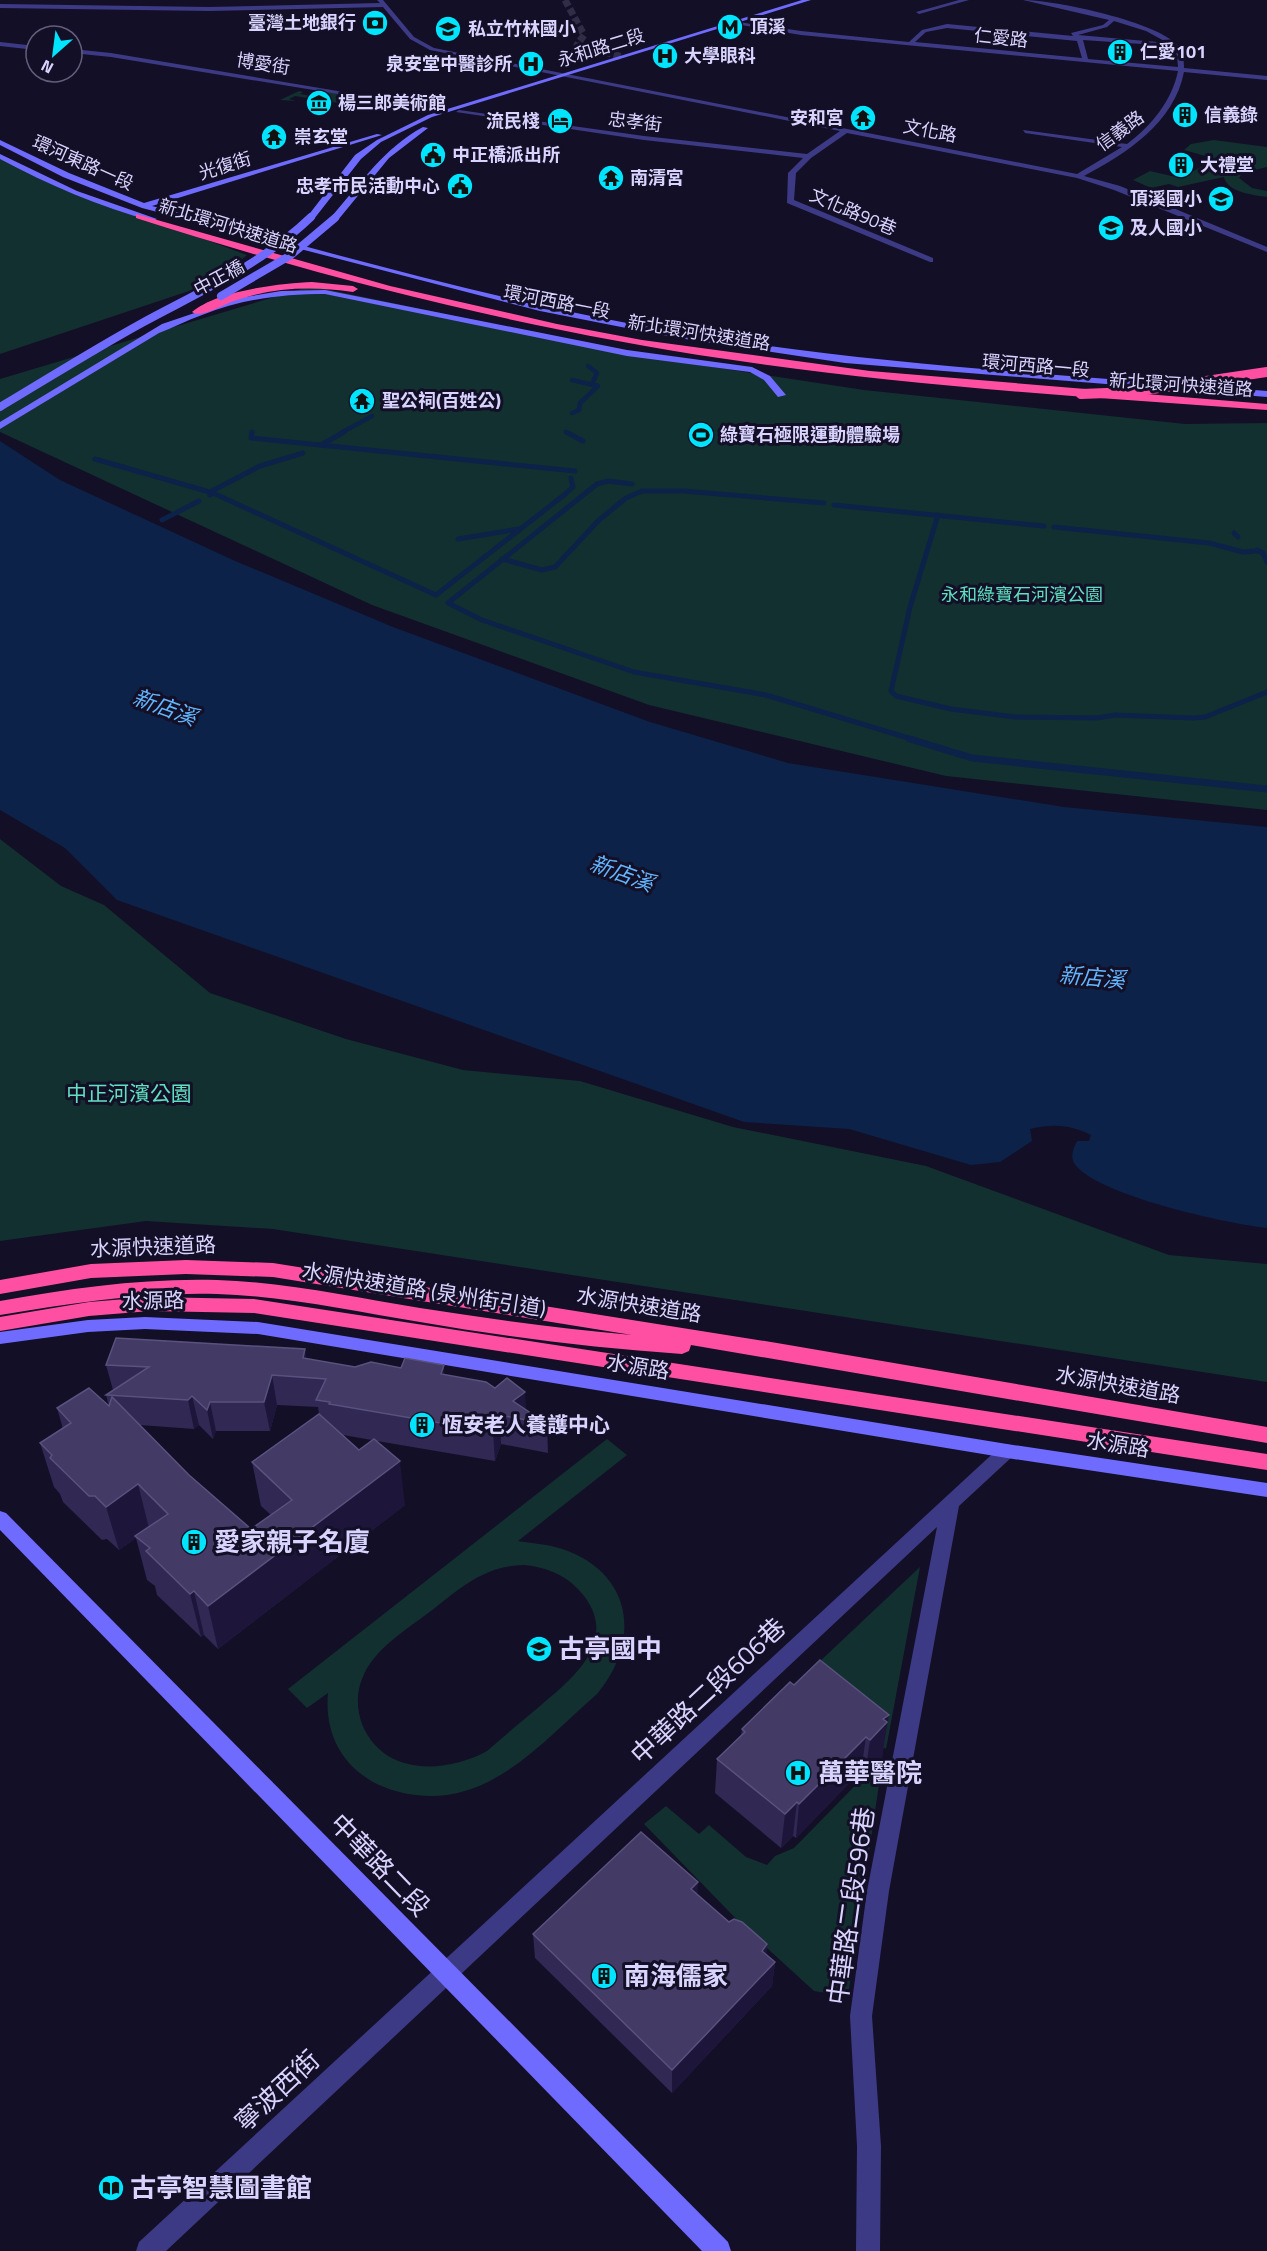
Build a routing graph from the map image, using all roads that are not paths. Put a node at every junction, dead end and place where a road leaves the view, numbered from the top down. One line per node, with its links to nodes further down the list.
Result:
1 (966, 0): 6 (street)
2 (1026, 0): 7 (street)
3 (810, 1): 8 (main road, 永和路二段)
4 (382, 3): 5 (street); 17 (street, 文化路)
5 (0, 6)
6 (919, 12)
7 (1113, 20): 9 (street); 12 (street)
8 (736, 23): 11 (street, 仁愛路); 17 (main road, 永和路二段); 18 (main road, 永和路二段)
9 (1079, 39): 11 (street); 12 (street); 15 (street)
10 (0, 44): 13 (street)
11 (910, 44): 15 (street, 仁愛路)
12 (1174, 45): 16 (street)
13 (24, 47)
14 (84, 52): 20 (street, 博愛街)
15 (1086, 62): 16 (street, 仁愛路)
16 (1183, 70): 19 (street, 仁愛路); 26 (street, 信義路)
17 (566, 75): 18 (street, 文化路); 20 (main road, 永和路二段)
18 (577, 77): 21 (main road, 永和路二段); 23 (street, 文化路)
19 (1267, 78)
20 (448, 110): 22 (main road, 永和路二段)
21 (459, 112): 29 (street, 忠孝街); 40 (main road, 中正橋, bridge)
22 (403, 128): 27 (main road, 光復街); 30 (main road, 中正橋)
23 (847, 130): 29 (street, 文化路90巷); 31 (street, 文化路)
24 (1025, 131): 26 (street)
25 (0, 141): 32 (main road, 環河東路一段)
26 (1127, 146): 31 (street, 信義路)
27 (333, 150): 30 (main road); 32 (main road, 光復街)
28 (0, 156): 33 (main road, 環河東路一段)
29 (808, 156): 38 (street, 文化路90巷)
30 (355, 161): 48 (main road, 中正橋, bridge)
31 (1078, 177): 37 (street, 文化路)
32 (145, 206): 33 (main road, 光復街); 35 (main road, 環河東路一段)
33 (126, 211): 34 (main road, 環河東路一段)
34 (139, 216): 36 (main road, 環河東路一段); 41 (highway, 新北環河快速道路)
35 (260, 237): 43 (main road, 環河西路一段)
36 (252, 244): 43 (main road, 環河西路一段)
37 (1267, 250)
38 (930, 260)
39 (197, 312): 40 (main road); 41 (highway); 44 (main road)
40 (158, 331): 50 (main road, 中正橋)
41 (744, 358): 45 (highway, 新北環河快速道路)
42 (1267, 372): 45 (highway, bridge)
43 (1146, 387): 46 (main road); 47 (main road)
44 (781, 394)
45 (1081, 394): 49 (highway, 新北環河快速道路, bridge)
46 (1267, 394)
47 (1267, 400)
48 (0, 407)
49 (1267, 407)
50 (0, 426)
51 (172, 1286): 53 (highway, 水源快速道路); 56 (highway, 水源快速道路 (泉州街引道))
52 (0, 1287): 56 (highway, 水源快速道路)
53 (0, 1308)
54 (0, 1324): 59 (highway)
55 (0, 1338): 58 (main road, 水源路)
56 (777, 1351): 57 (highway, 水源快速道路)
57 (1267, 1435)
58 (1007, 1450): 60 (main road, 水源路); 61 (street, 中華路二段606巷)
59 (1267, 1462)
60 (1267, 1490)
61 (951, 1503): 63 (street, 中華路二段606巷); 66 (street, 中華路二段596巷)
62 (0, 1518): 63 (main road, 中華路二段)
63 (445, 1972): 64 (street, 寧波西街); 65 (main road, 中華路二段)
64 (148, 2251)
65 (719, 2251)
66 (868, 2251)

